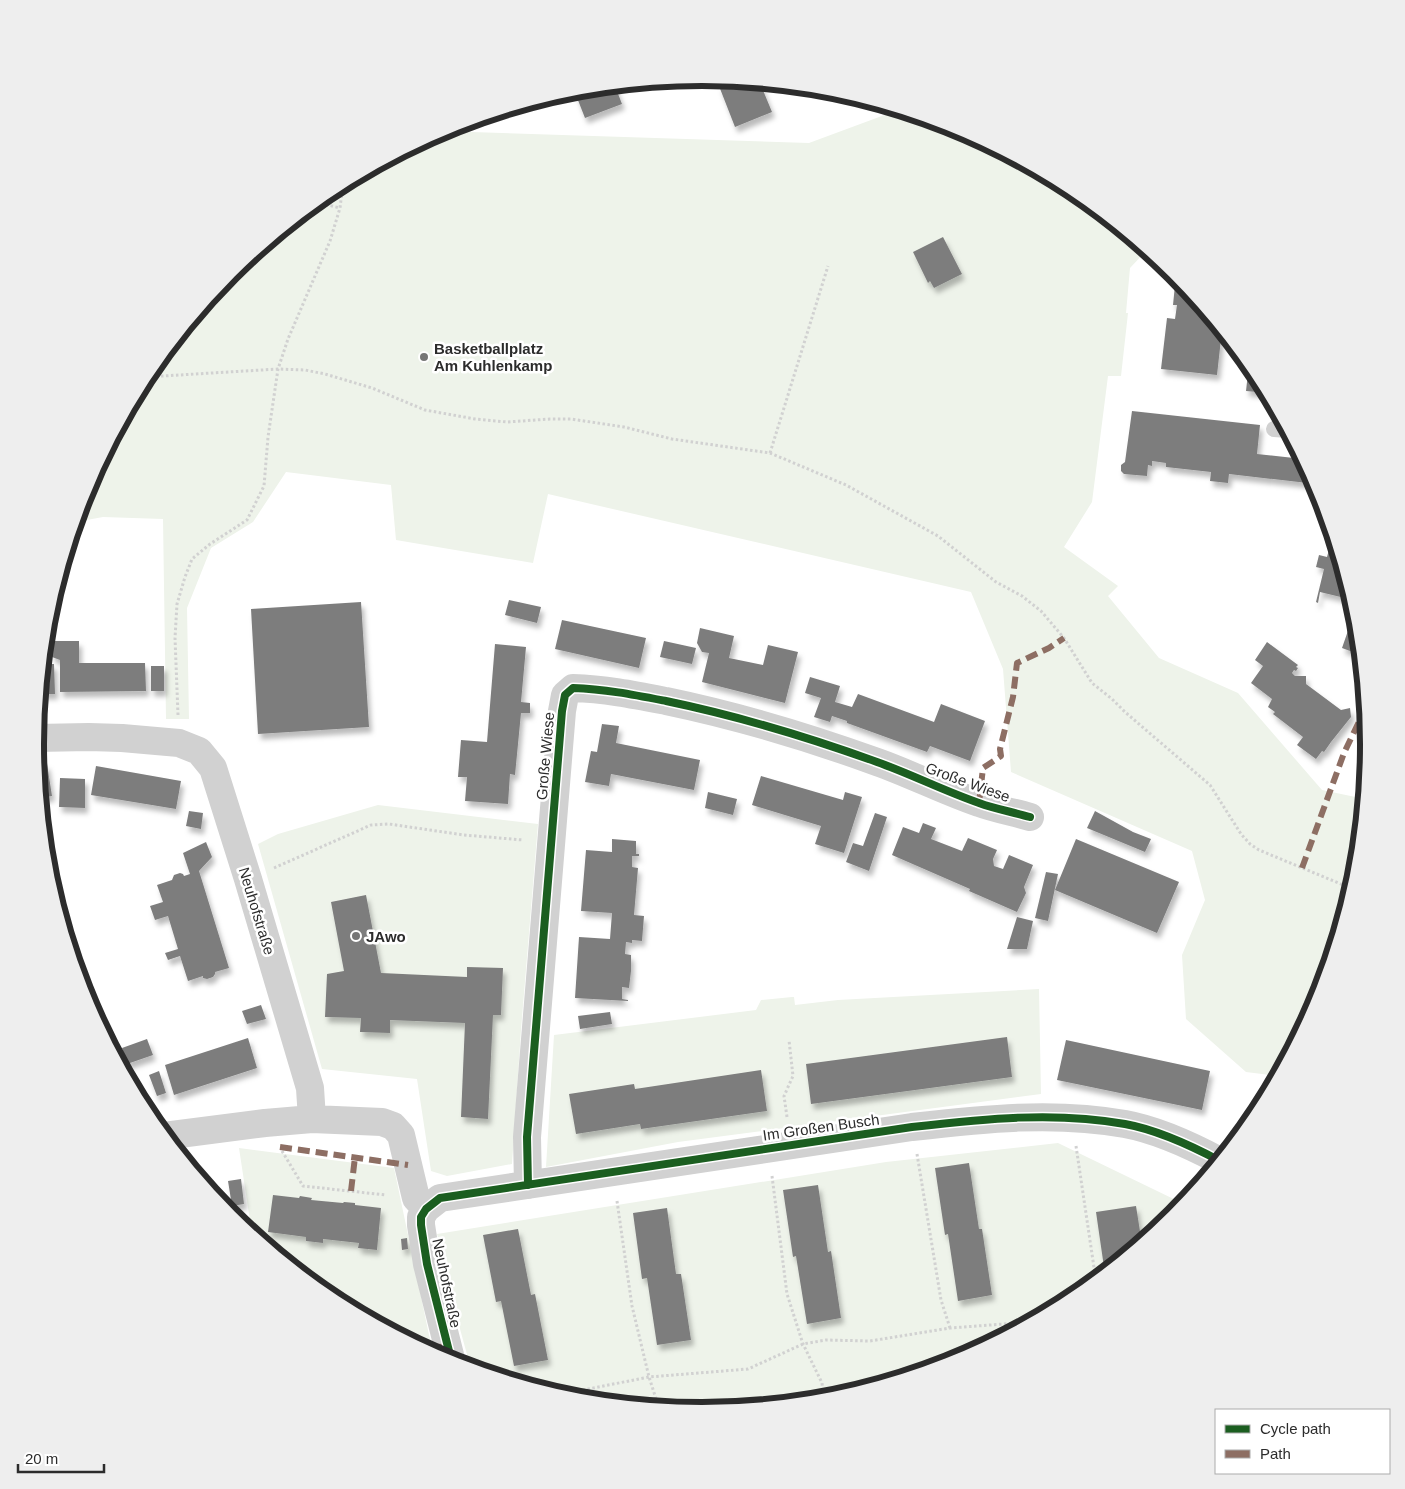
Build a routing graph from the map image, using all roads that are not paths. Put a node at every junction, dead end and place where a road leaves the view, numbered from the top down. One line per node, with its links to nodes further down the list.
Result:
1 (44, 738): 3 (street, Neuhofstraße)
2 (1030, 817): 6 (street, Große Wiese)
3 (312, 1119): 4 (street); 7 (street, Neuhofstraße)
4 (172, 1135)
5 (1215, 1158): 6 (street, Im Großen Busch)
6 (528, 1185): 7 (street, Im Großen Busch)
7 (421, 1203): 8 (street, Neuhofstraße)
8 (450, 1353)

